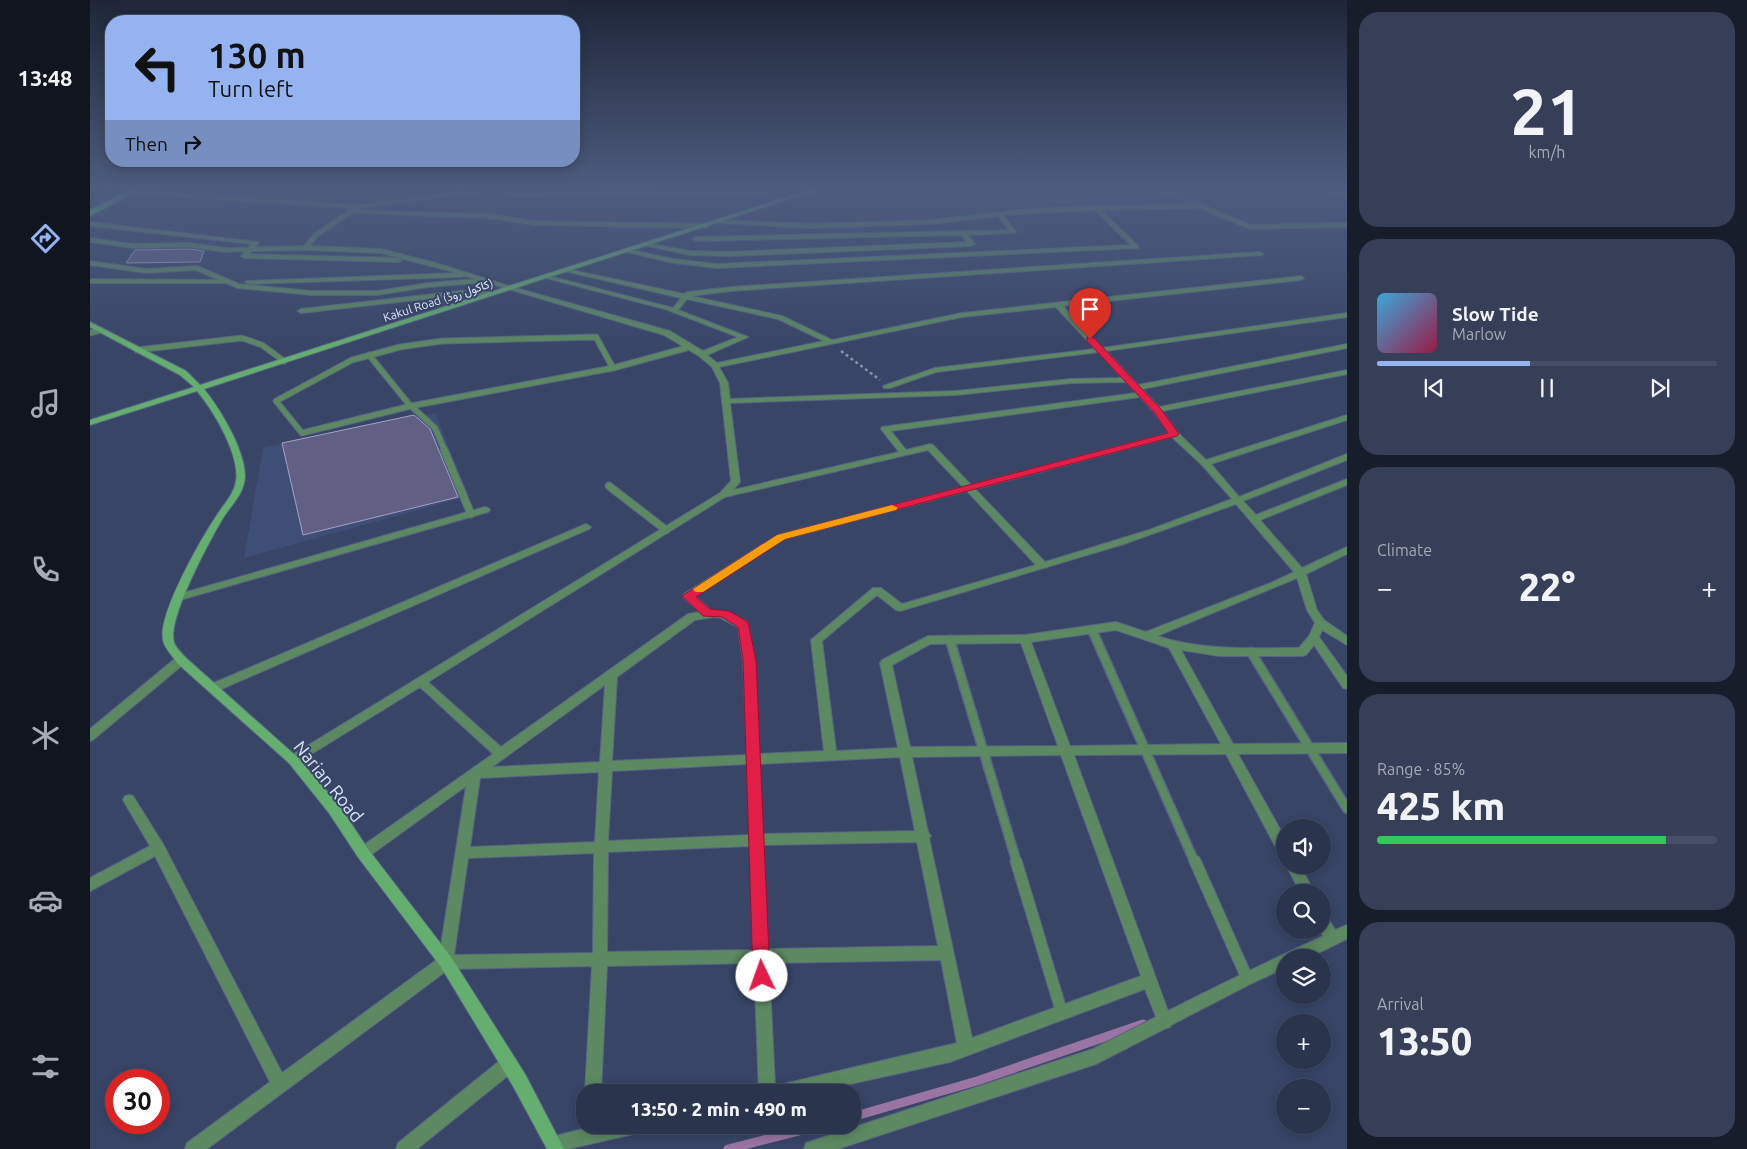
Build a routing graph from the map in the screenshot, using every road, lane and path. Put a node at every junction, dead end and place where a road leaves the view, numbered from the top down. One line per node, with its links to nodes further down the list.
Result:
1 (102, 242): 9 (street)
2 (244, 242): 9 (street)
3 (311, 242): 8 (street)
4 (657, 242): 7 (main road, Kakul Road (کاکول روڈ))
5 (970, 242): 7 (street)
6 (1130, 242): 12 (street)
7 (646, 245): 10 (main road, Kakul Road (کاکول روڈ))
8 (306, 248): 9 (street); 13 (street)
9 (247, 251): 13 (street)
10 (626, 251): 12 (street); 17 (main road, Kakul Road (کاکول روڈ))
11 (1260, 254): 19 (street)
12 (928, 257): 15 (street)
13 (420, 260): 18 (street)
14 (90, 262): 24 (street)
15 (935, 263)
16 (942, 269): 19 (street)
17 (566, 271): 20 (main road, Kakul Road (کاکول روڈ)); 27 (street)
18 (469, 275): 22 (street); 24 (street)
19 (949, 275): 27 (street)
20 (545, 278): 25 (main road, Kakul Road (کاکول روڈ)); 30 (street)
21 (1301, 278): 28 (street)
22 (484, 280): 24 (street); 25 (street)
23 (90, 281): 24 (street)
24 (227, 282)
25 (510, 288): 26 (main road, Kakul Road (کاکول روڈ)); 37 (street)
26 (491, 294): 29 (street); 42 (main road, Kakul Road (کاکول روڈ))
27 (685, 298): 30 (street); 35 (street)
28 (1059, 306): 35 (street); 39 (street)
29 (301, 311)
30 (674, 311): 40 (street)
31 (1347, 315): 39 (street)
32 (90, 324): 33 (main road, Narian Road)
33 (101, 330): 34 (lane); 38 (main road, Narian Road)
34 (90, 333)
35 (829, 341): 43 (street); 47 (path)
36 (1347, 346): 49 (street)
37 (690, 347): 40 (street); 44 (lane)
38 (137, 350): 42 (lane); 48 (main road, Narian Road)
39 (1101, 350): 46 (street); 47 (street)
40 (702, 354): 43 (street)
41 (369, 355): 44 (lane); 51 (lane); 51 (lane)
42 (284, 361): 48 (main road, Kakul Road (کاکول روڈ))
43 (715, 366): 50 (street)
44 (613, 368): 51 (lane)
45 (1347, 372): 52 (street)
46 (1128, 380): 49 (street); 50 (street)
47 (887, 386)
48 (200, 388): 54 (main road, Kakul Road (کاکول روڈ)); 72 (main road, Narian Road)
49 (1140, 391): 52 (street); 56 (street)
50 (727, 401): 62 (street)
51 (412, 406): 65 (lane)
52 (1157, 410): 55 (street)
53 (1347, 417): 58 (street)
54 (90, 423)
55 (1174, 434): 58 (street); 61 (street)
56 (904, 452): 61 (street); 62 (street)
57 (1347, 457): 63 (street)
58 (1205, 463): 63 (street)
59 (1347, 482): 66 (street)
60 (609, 486): 68 (lane)
61 (968, 488): 70 (street); 73 (street)
62 (723, 495): 68 (street)
63 (1239, 501): 66 (street); 70 (street)
64 (485, 510): 65 (street)
65 (471, 514): 72 (street)
66 (1255, 519): 71 (street)
67 (586, 527): 87 (street)
68 (666, 530): 85 (street)
69 (1347, 550): 71 (street)
70 (1043, 566): 97 (street)
71 (1301, 573): 74 (street); 76 (street)
72 (180, 597): 83 (main road, Narian Road)
73 (708, 613): 84 (street); 99 (street)
74 (1320, 622): 77 (street); 79 (street)
75 (1091, 629): 76 (street); 78 (street); 93 (lane)
76 (1146, 636): 81 (street)
77 (1314, 637): 82 (street); 86 (street)
78 (1025, 639): 80 (street); 92 (street)
79 (1346, 639)
80 (950, 640): 94 (lane); 95 (street)
81 (1173, 645): 82 (street); 90 (street)
82 (1251, 652): 91 (lane)
83 (181, 660): 87 (main road, Narian Road); 88 (street)
84 (611, 676): 96 (street); 100 (street)
85 (420, 681): 96 (street); 98 (street)
86 (1347, 685)
87 (213, 688): 98 (main road, Narian Road)
88 (90, 736)
89 (1347, 748): 91 (street)
90 (1231, 749): 91 (street); 93 (street); 104 (street)
91 (1310, 749): 103 (lane)
92 (1065, 750): 93 (street); 94 (street); 121 (street)
93 (1145, 750): 120 (lane)
94 (984, 751): 95 (street); 122 (lane)
95 (905, 752): 97 (street); 105 (street)
96 (501, 754): 101 (street)
97 (831, 756): 99 (street)
98 (293, 760): 110 (main road, Narian Road)
99 (753, 760): 100 (street); 106 (street)
100 (606, 767): 101 (street); 107 (street)
101 (474, 773): 109 (street); 110 (street)
102 (129, 800): 108 (street)
103 (1347, 809)
104 (1276, 834)
105 (924, 836): 106 (street); 115 (street)
106 (756, 840): 107 (street); 116 (street)
107 (602, 847): 109 (street); 117 (street)
108 (158, 848): 111 (street); 129 (street)
109 (462, 852): 118 (street)
110 (363, 853): 118 (main road, Narian Road)
111 (90, 885)
112 (1347, 932): 113 (street)
113 (1332, 938): 114 (street)
114 (1310, 949)
115 (947, 953): 116 (street); 124 (street)
116 (761, 956): 117 (street); 127 (street)
117 (600, 960): 118 (street); 126 (street)
118 (446, 962): 125 (main road, Narian Road); 129 (street)
119 (1276, 964): 120 (street)
120 (1247, 978): 123 (street)
121 (1150, 980): 122 (street); 123 (street)
122 (1062, 1013): 124 (street)
123 (1165, 1022): 134 (street)
124 (966, 1048): 128 (street)
125 (509, 1064): 131 (main road, Narian Road); 133 (street)
126 (593, 1084)
127 (767, 1084)
128 (816, 1084)
129 (280, 1085): 132 (street)
130 (582, 1134): 131 (street)
131 (554, 1146)
132 (194, 1149)
133 (404, 1149)
134 (812, 1149)

